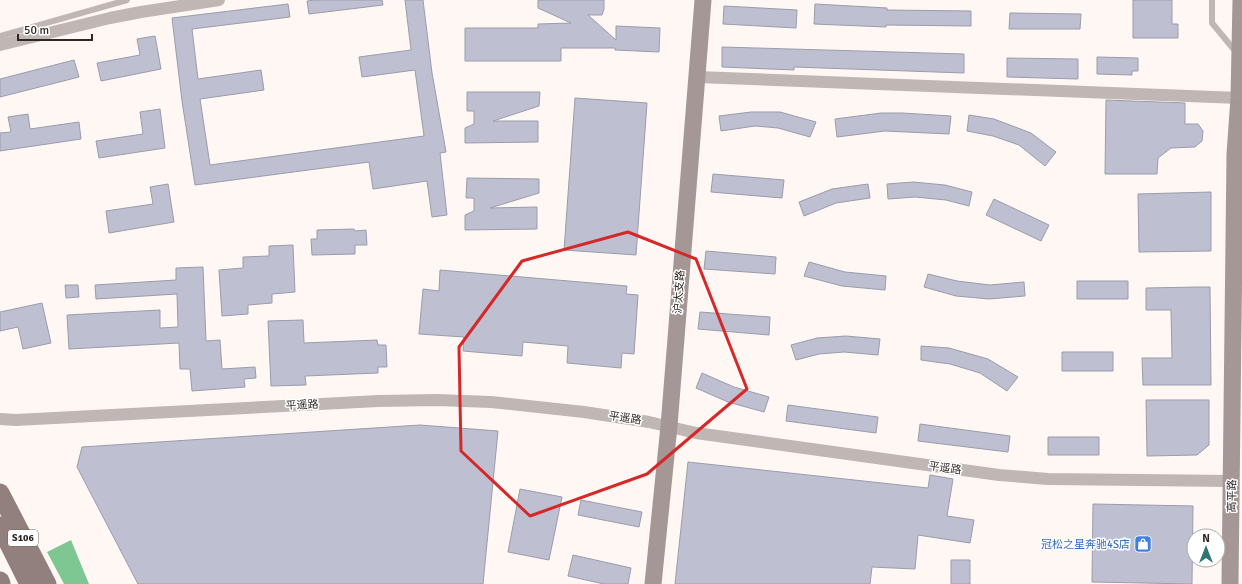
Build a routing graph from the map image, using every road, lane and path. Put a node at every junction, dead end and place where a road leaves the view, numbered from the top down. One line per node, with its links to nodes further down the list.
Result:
1 (127, 0): 6 (lane)
2 (219, 0): 7 (street)
3 (703, 0): 9 (street, 沪太支路)
4 (1212, 0): 8 (lane)
5 (1241, 0): 8 (street, 高平路)
6 (0, 36)
7 (0, 45)
8 (1240, 57): 10 (street, 高平路)
9 (697, 77): 10 (street); 14 (street, 沪太支路)
10 (1239, 98): 15 (street, 高平路)
11 (0, 419): 12 (street, 平遥路)
12 (16, 420): 13 (street, 平遥路); 14 (street, 平遥路)
13 (0, 425)
14 (669, 426): 15 (street, 平遥路); 22 (street, 沪太支路)
15 (1232, 481): 23 (street, 高平路)
16 (0, 492): 21 (main road, S106)
17 (0, 526): 20 (main road, S106)
18 (0, 554): 19 (main road, S106)
19 (15, 584)
20 (29, 584)
21 (47, 584)
22 (653, 584)
23 (1230, 584)

